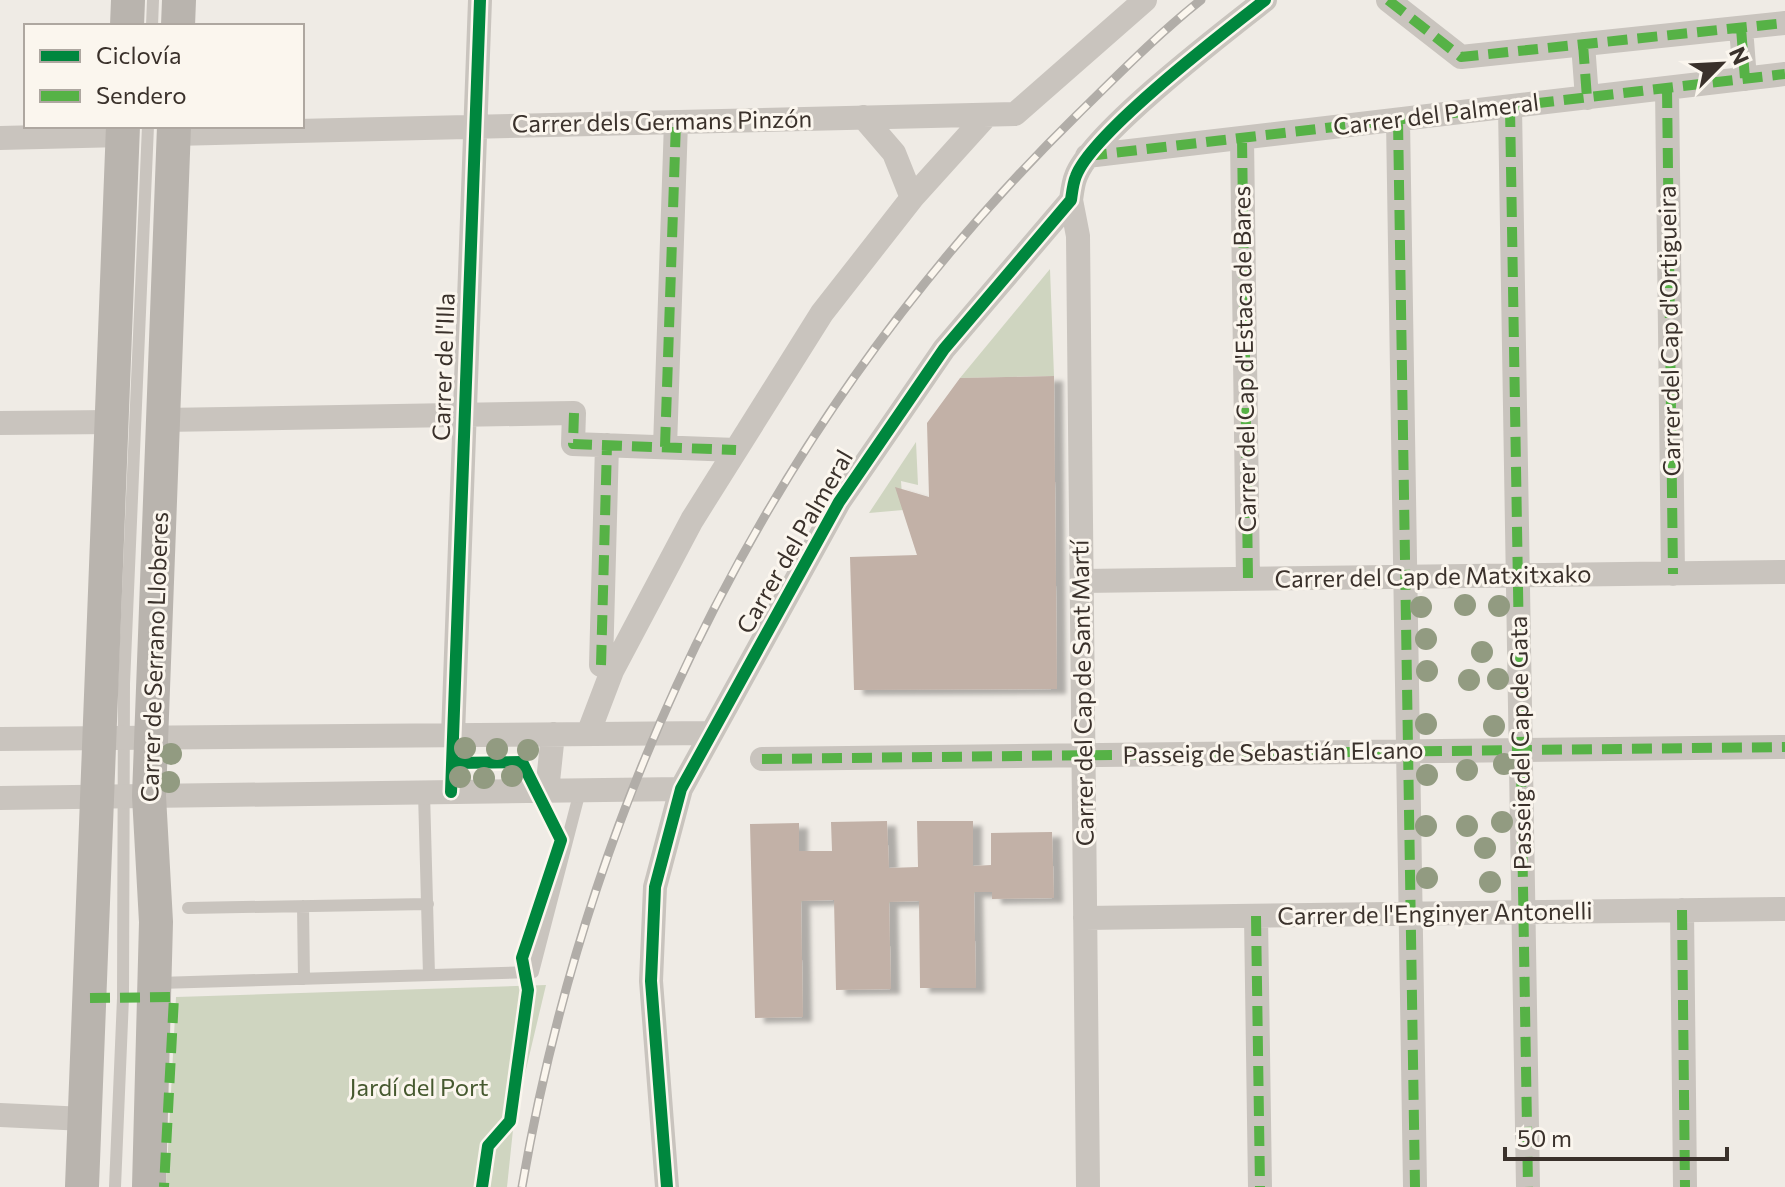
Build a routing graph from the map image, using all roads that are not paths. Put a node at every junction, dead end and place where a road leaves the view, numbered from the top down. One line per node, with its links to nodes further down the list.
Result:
1 (128, 0): 9 (street)
2 (153, 0): 10 (lane)
3 (179, 0): 11 (street)
4 (480, 0): 23 (street, Carrer de l'Illa)
5 (1145, 0): 19 (street, Carrer dels Germans Pinzón)
6 (1265, 0): 29 (street, Carrer del Palmeral)
7 (1388, 0): 13 (street)
8 (1785, 23): 12 (street)
9 (127, 24)
10 (152, 24)
11 (178, 24)
12 (1741, 28): 13 (street); 15 (street)
13 (1583, 44): 17 (street)
14 (1785, 74): 15 (street, Carrer del Palmeral)
15 (1745, 79): 16 (street, Carrer del Palmeral)
16 (1667, 88): 17 (street, Carrer del Palmeral); 40 (street, Carrer del Cap d'Ortigueira)
17 (1587, 98): 18 (street, Carrer del Palmeral)
18 (1510, 107): 21 (street, Carrer del Palmeral); 41 (street, Passeig del Cap de Gata)
19 (987, 115): 20 (street, Carrer dels Germans Pinzón); 30 (street)
20 (863, 117): 22 (street, Carrer dels Germans Pinzón); 30 (street)
21 (1398, 120): 28 (street, Carrer del Palmeral); 42 (street)
22 (676, 122): 23 (street, Carrer dels Germans Pinzón); 37 (street)
23 (475, 126): 25 (street, Carrer dels Germans Pinzón); 32 (street, Carrer de l'Illa)
24 (257, 128): 26 (street, Carrer dels Germans Pinzón)
25 (304, 128)
26 (148, 129): 27 (street, Carrer dels Germans Pinzón); 33 (street, Carrer de Serrano Lloberes); 34 (street, Carrer de Serrano Lloberes); 50 (lane, Carrer de Serrano Lloberes)
27 (0, 138)
28 (1242, 138): 29 (street, Carrer del Palmeral); 43 (street, Carrer del Cap d'Estaca de Bares)
29 (1087, 156): 31 (street, Carrer del Palmeral)
30 (912, 198): 38 (street)
31 (1071, 200): 44 (street, Carrer del Cap de Sant Martí); 46 (street, Carrer del Palmeral)
32 (465, 414): 33 (street); 36 (street); 49 (street, Carrer de l'Illa)
33 (163, 420): 50 (street, Carrer de Serrano Lloberes)
34 (112, 422): 35 (street); 50 (street, Carrer de Serrano Lloberes)
35 (0, 423)
36 (607, 445): 37 (street); 45 (street)
37 (665, 447): 38 (street)
38 (736, 450): 48 (street)
39 (1785, 572): 40 (street, Carrer del Cap de Matxitxako)
40 (1673, 574): 41 (street, Carrer del Cap de Matxitxako)
41 (1518, 576): 42 (street, Carrer del Cap de Matxitxako); 53 (street, Passeig del Cap de Gata)
42 (1405, 577): 43 (street, Carrer del Cap de Matxitxako); 54 (street)
43 (1248, 579): 44 (street, Carrer del Cap de Matxitxako)
44 (1082, 581): 55 (street, Carrer del Cap de Sant Martí)
45 (601, 665)
46 (711, 733): 48 (street); 57 (street, Carrer del Palmeral)
47 (553, 734): 48 (street); 49 (street); 58 (street)
48 (588, 734)
49 (453, 735): 50 (street)
50 (125, 738): 51 (street); 61 (street, Carrer de Serrano Lloberes); 61 (street, Carrer de Serrano Lloberes)
51 (0, 739)
52 (1785, 747): 53 (street, Passeig de Sebastián Elcano)
53 (1521, 750): 54 (street, Passeig de Sebastián Elcano); 68 (street, Passeig del Cap de Gata)
54 (1408, 751): 55 (street, Passeig de Sebastián Elcano); 69 (street)
55 (1083, 755): 56 (street, Passeig de Sebastián Elcano); 71 (street, Carrer del Cap de Sant Martí)
56 (762, 759)
57 (681, 789): 59 (street); 80 (street, Carrer del Palmeral)
58 (547, 791): 59 (street); 60 (street)
59 (580, 791): 72 (lane)
60 (424, 793): 61 (street); 63 (lane)
61 (123, 796): 62 (street); 74 (street, Carrer de Serrano Lloberes); 76 (street, Carrer de Serrano Lloberes); 78 (lane, Carrer de Serrano Lloberes)
62 (0, 798)
63 (428, 904): 64 (lane); 72 (lane)
64 (303, 906): 65 (lane); 73 (lane)
65 (188, 908)
66 (1785, 909): 67 (street, Carrer de l'Enginyer Antonelli)
67 (1682, 910): 68 (street, Carrer de l'Enginyer Antonelli); 85 (street)
68 (1523, 912): 69 (street, Carrer de l'Enginyer Antonelli); 84 (street, Passeig del Cap de Gata)
69 (1410, 914): 70 (street, Carrer de l'Enginyer Antonelli); 83 (street)
70 (1256, 916): 71 (street, Carrer de l'Enginyer Antonelli); 82 (street)
71 (1085, 918): 81 (street, Carrer del Cap de Sant Martí)
72 (429, 975): 73 (lane)
73 (304, 979): 74 (lane)
74 (154, 984): 79 (street, Carrer de Serrano Lloberes)
75 (0, 1115): 76 (street)
76 (85, 1119): 77 (street, Carrer de Serrano Lloberes)
77 (82, 1187)
78 (115, 1187)
79 (149, 1187)
80 (667, 1187)
81 (1088, 1187)
82 (1260, 1187)
83 (1415, 1187)
84 (1528, 1187)
85 (1685, 1187)

